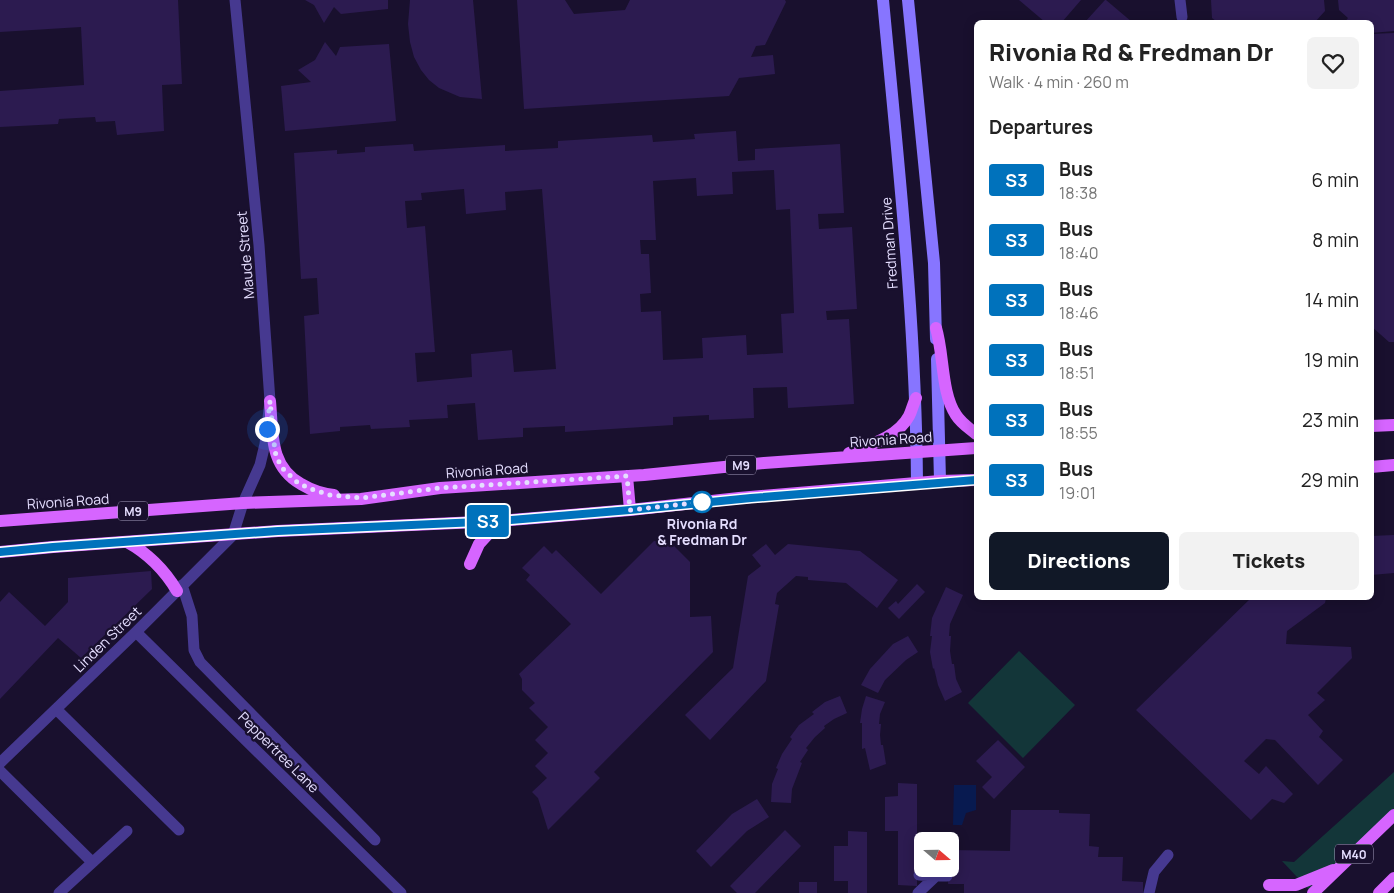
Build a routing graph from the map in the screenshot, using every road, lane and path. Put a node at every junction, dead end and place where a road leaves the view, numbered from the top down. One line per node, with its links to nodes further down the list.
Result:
1 (235, 0): 8 (street, Maude Street)
2 (883, 0): 7 (street, Fredman Drive)
3 (908, 0): 6 (street)
4 (1180, 0): 5 (street)
5 (1182, 17)
6 (936, 328): 11 (main road); 13 (street)
7 (916, 398): 14 (street, Fredman Drive); 15 (main road)
8 (270, 401): 22 (main road); 23 (street, Maude Street)
9 (1394, 425): 10 (main road)
10 (1374, 426)
11 (974, 432)
12 (974, 448): 13 (main road, Rivonia Road / M9)
13 (940, 450): 14 (main road, Rivonia Road / M9); 20 (street)
14 (917, 453): 15 (main road, Rivonia Road / M9); 21 (street, Fredman Drive)
15 (838, 458): 18 (main road, Rivonia Road / M9)
16 (1394, 465): 17 (main road)
17 (1374, 467)
18 (627, 476): 22 (main road, Rivonia Road / M9); 24 (main road)
19 (974, 480): 20 (main road, M9)
20 (940, 482): 21 (main road, M9)
21 (918, 484): 24 (main road, M9)
22 (361, 498): 23 (main road, Rivonia Road / M9)
23 (243, 503): 25 (main road, Rivonia Road / M9); 27 (street, Maude Street)
24 (630, 510): 26 (main road, M9)
25 (0, 521)
26 (500, 521): 27 (main road, M9); 30 (main road)
27 (233, 535): 28 (main road, M9); 31 (street, Linden Street)
28 (127, 542): 29 (main road, M9); 31 (main road)
29 (0, 552)
30 (470, 564)
31 (180, 588): 32 (street, Linden Street); 39 (street)
32 (136, 632): 33 (street, Linden Street); 47 (street, Peppertree Lane)
33 (56, 709): 34 (street, Linden Street); 37 (street)
34 (0, 763)
35 (0, 770): 41 (street)
36 (1394, 815): 42 (main road, M40)
37 (179, 830)
38 (127, 831): 41 (street)
39 (375, 840)
40 (1168, 855): 49 (street)
41 (92, 862): 46 (street)
42 (1345, 864): 45 (main road); 50 (main road, M40)
43 (939, 878): 48 (street)
44 (1394, 878): 51 (main road)
45 (1269, 885)
46 (59, 893)
47 (401, 893)
48 (918, 893)
49 (1149, 893)
50 (1313, 893)
51 (1379, 893)

